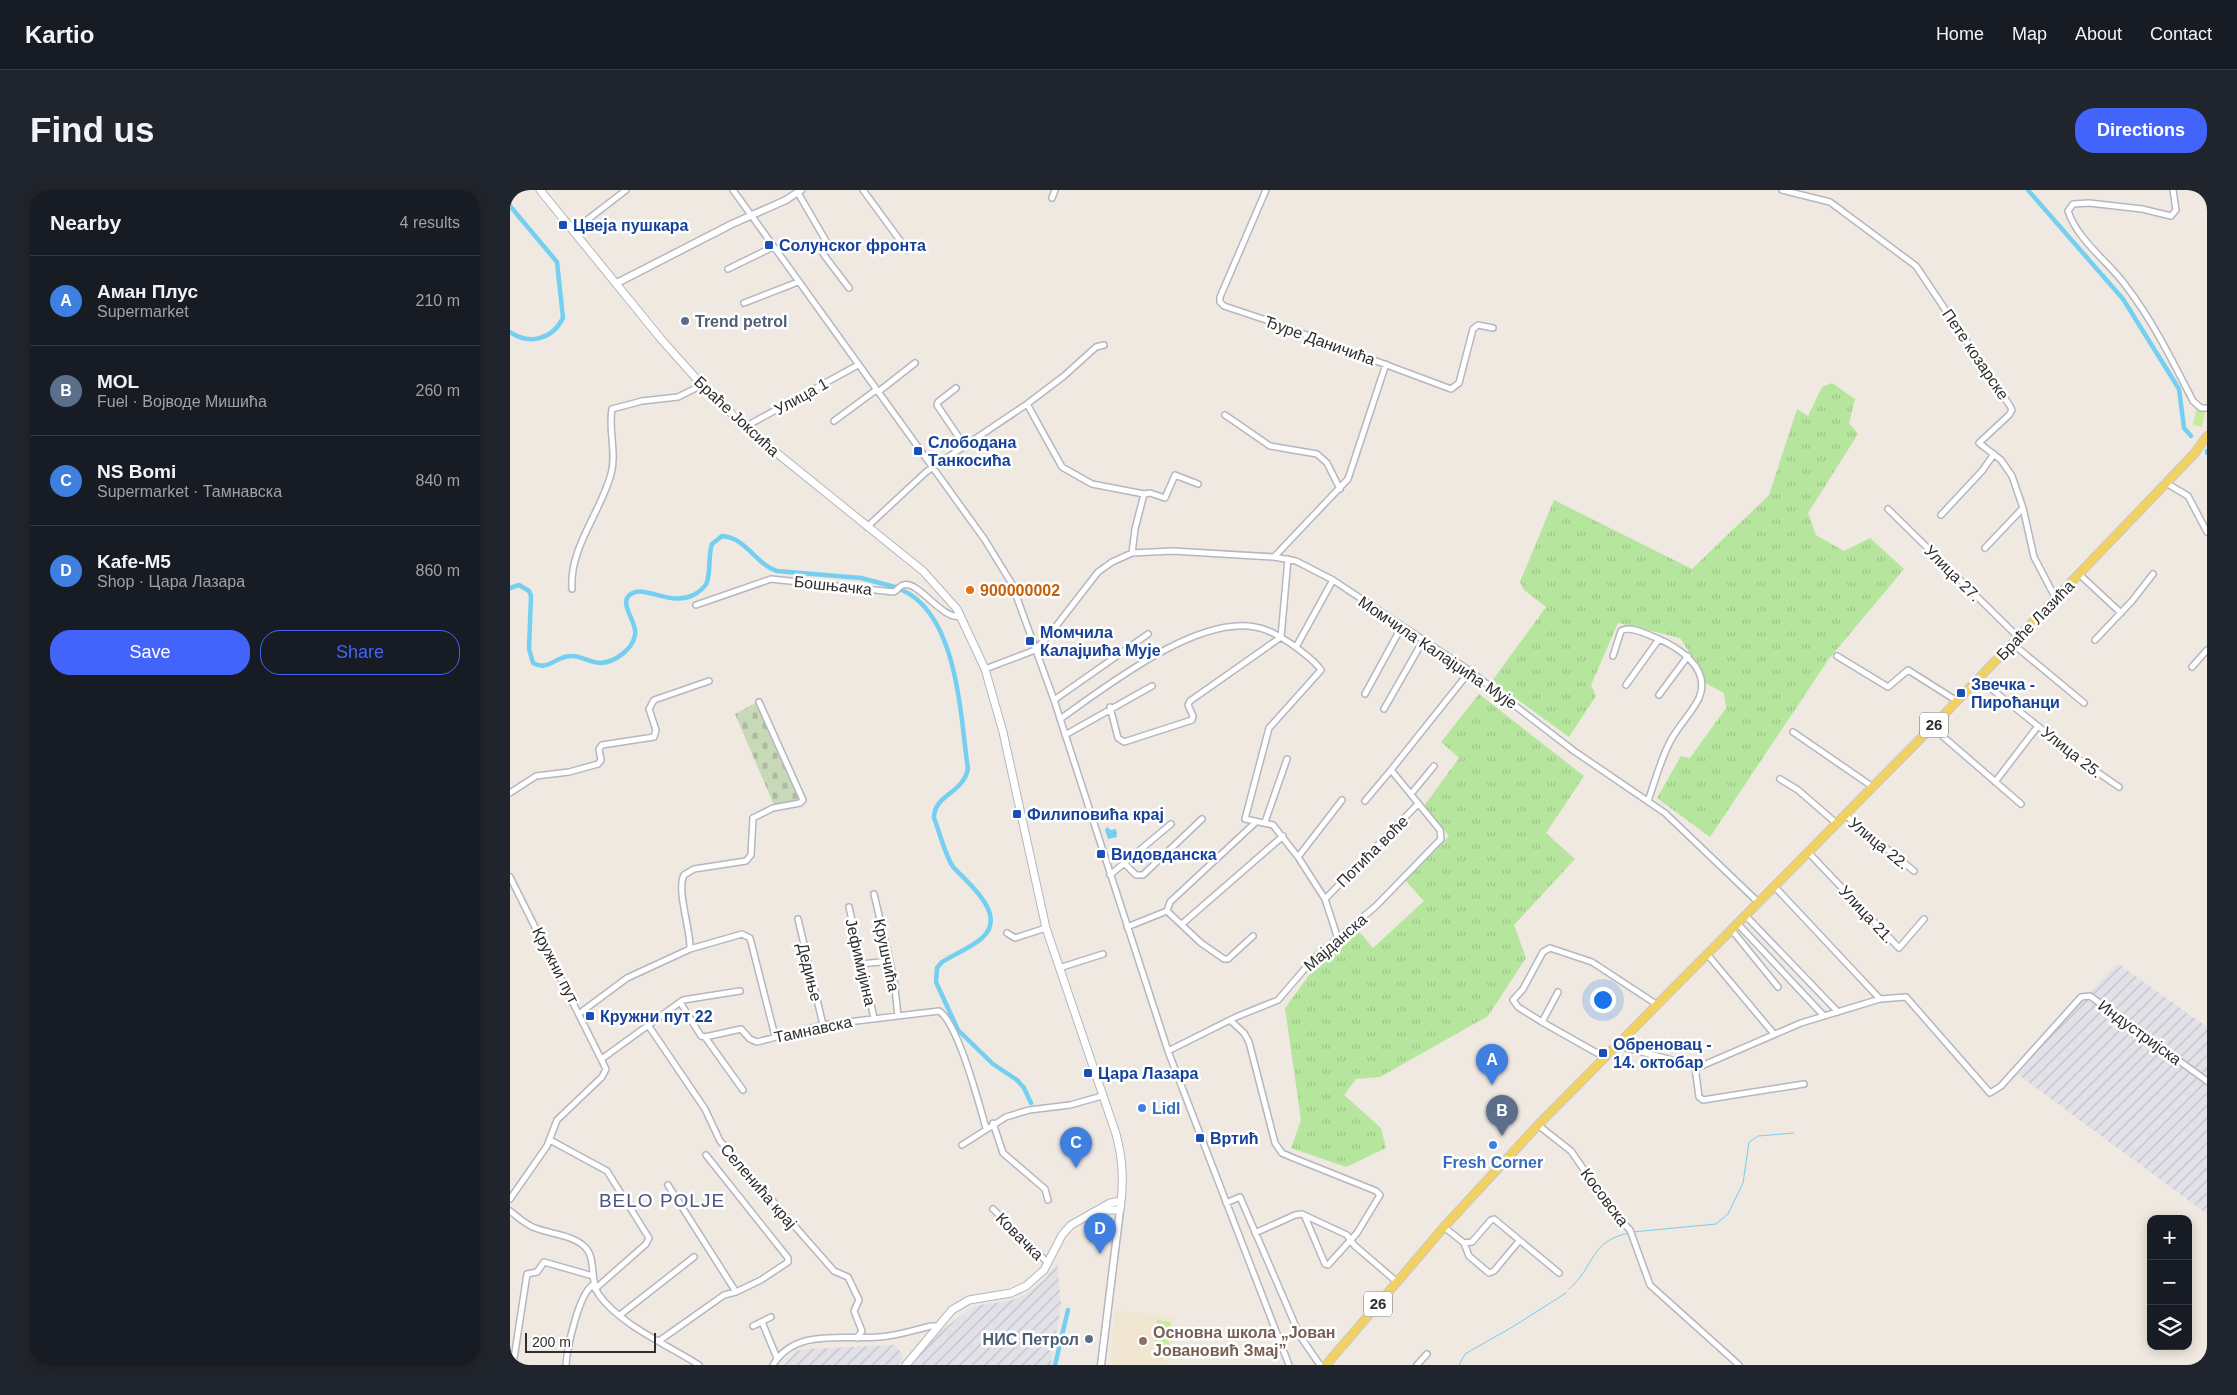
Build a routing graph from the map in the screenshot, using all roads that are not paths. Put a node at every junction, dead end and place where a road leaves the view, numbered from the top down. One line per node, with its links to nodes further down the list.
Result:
1 (540, 190): 12 (main road, Браће Јоксића)
2 (626, 190): 12 (street)
3 (733, 190): 11 (street)
4 (863, 190): 14 (street)
5 (1054, 190): 10 (street)
6 (1266, 190): 23 (street, Ђуре Даничића)
7 (1782, 190): 35 (street, Пете козарске)
8 (2172, 190): 29 (street)
9 (799, 191): 11 (street); 18 (street)
10 (1052, 198)
11 (751, 215): 13 (street); 17 (street)
12 (574, 230): 17 (main road, Браће Јоксића)
13 (774, 247): 15 (street); 16 (street)
14 (907, 250)
15 (728, 269)
16 (798, 282): 19 (street); 24 (street)
17 (617, 283): 25 (main road, Браће Јоксића)
18 (849, 288)
19 (744, 303)
20 (1493, 328): 23 (street, Ђуре Даничића)
21 (1104, 345): 28 (street)
22 (915, 363): 27 (street)
23 (1386, 364): 39 (street)
24 (858, 365): 27 (street); 32 (street, Улица 1)
25 (702, 385): 32 (main road, Браће Јоксића); 53 (street)
26 (956, 388): 34 (street)
27 (877, 391): 31 (street); 36 (street)
28 (1027, 404): 34 (street); 40 (street)
29 (2207, 408)
30 (1225, 415): 39 (street)
31 (834, 421)
32 (747, 429): 44 (main road, Браће Јоксића)
33 (2207, 436): 37 (main road, Браће Лазића / 26)
34 (964, 444): 36 (street)
35 (1994, 454): 41 (street, Пете козарске); 43 (street)
36 (932, 468): 44 (street); 66 (street)
37 (2166, 483): 45 (street); 50 (main road, Браће Лазића / 26)
38 (1198, 484): 40 (street)
39 (1340, 489): 48 (street)
40 (1144, 494): 47 (street)
41 (2023, 508): 46 (street); 54 (street, Пете козарске)
42 (1888, 509): 64 (street, Улица 27.)
43 (1941, 515)
44 (867, 526): 57 (main road, Браће Јоксића)
45 (2207, 532)
46 (1985, 548)
47 (1132, 553): 48 (street, Момчила Калајџића Мује); 66 (street, Момчила Калајџића Мује)
48 (1274, 557): 49 (street, Момчила Калајџића Мује)
49 (1288, 559): 52 (street, Момчила Калајџића Мује); 60 (street)
50 (2079, 574): 54 (main road, Браће Лазића / 26); 56 (street)
51 (2152, 574): 56 (street)
52 (1333, 580): 58 (street, Момчила Калајџића Мује); 65 (street)
53 (572, 589)
54 (2056, 599): 64 (main road, Браће Лазића / 26)
55 (696, 605): 57 (street, Бошњачка)
56 (2121, 613): 63 (street)
57 (961, 616): 72 (main road, Браће Јоксића)
58 (1402, 626): 61 (street, Момчила Калајџића Мује); 78 (street)
59 (1148, 634): 80 (street)
60 (1281, 637): 65 (street); 84 (street); 86 (street)
61 (1424, 639): 73 (street, Момчила Калајџића Мује); 85 (street)
62 (1658, 639): 68 (street); 69 (street); 76 (street)
63 (2095, 640)
64 (2016, 641): 74 (main road, Браће Лазића / 26); 83 (street, Улица 27.)
65 (1296, 647): 107 (street)
66 (1035, 650): 72 (street, Момчила Калајџића Мује); 80 (street)
67 (2207, 650): 71 (street)
68 (1613, 656)
69 (1688, 656): 79 (street); 102 (street)
70 (1836, 656): 81 (street)
71 (2192, 667)
72 (984, 670): 130 (main road)
73 (1470, 670): 93 (street); 102 (street, Момчила Калајџића Мује)
74 (1979, 679): 81 (main road, Браће Лазића / 26); 87 (street, Улица 25.)
75 (710, 681): 98 (street)
76 (1626, 685)
77 (1152, 686): 84 (street)
78 (1365, 694)
79 (1659, 695)
80 (1054, 700): 86 (street)
81 (1957, 701): 88 (main road, Браће Лазића / 26)
82 (759, 702): 135 (street)
83 (2084, 703)
84 (1110, 707): 90 (street)
85 (1384, 709)
86 (1060, 719): 90 (street)
87 (2038, 726): 95 (street); 97 (street, Улица 25.)
88 (1932, 727): 95 (street); 96 (main road, Браће Лазића / 26)
89 (1793, 732): 96 (street)
90 (1064, 735): 116 (street)
91 (1288, 759): 108 (street)
92 (1434, 766): 99 (street)
93 (1391, 770): 99 (street, Мајданска); 101 (street)
94 (1780, 779): 109 (street)
95 (1995, 782): 104 (street)
96 (1873, 787): 105 (main road, Браће Лазића / 26)
97 (2118, 787)
98 (510, 793)
99 (1411, 794): 103 (street, Мајданска)
100 (1342, 800): 113 (street)
101 (1365, 801)
102 (1648, 801): 121 (street, Момчила Калајџића Мује)
103 (1418, 804): 120 (street, Потића воће); 134 (street, Мајданска)
104 (2020, 804)
105 (1845, 815): 109 (main road, Браће Лазића / 26); 115 (street, Улица 22.)
106 (1202, 819): 114 (street)
107 (1256, 822): 108 (street); 123 (street)
108 (1265, 822): 111 (street, Потића воће)
109 (1836, 823): 112 (main road, Браће Лазића / 26)
110 (1171, 824): 114 (street)
111 (1283, 836): 113 (street, Потића воће); 128 (street)
112 (1808, 852): 118 (main road, Браће Лазића / 26); 126 (street, Улица 21.)
113 (1298, 857): 120 (street, Потића воће)
114 (1125, 864): 116 (street)
115 (1914, 871)
116 (1110, 875): 129 (street)
117 (510, 876): 148 (street, Кружни пут)
118 (1774, 886): 121 (main road, 26); 144 (street)
119 (874, 894): 139 (street, Крушчића)
120 (1325, 899): 134 (street, Потића воће)
121 (1758, 902): 124 (main road, 26)
122 (849, 907): 138 (street, Јефимијина)
123 (1167, 911): 128 (street); 129 (street)
124 (1745, 915): 127 (main road, 26); 147 (street)
125 (798, 919): 155 (street, Дедиње)
126 (1924, 919)
127 (1737, 923): 131 (main road, 26); 150 (street)
128 (1182, 924): 133 (street)
129 (1127, 927): 160 (street)
130 (1046, 928): 132 (street); 140 (main road)
131 (1731, 929): 137 (main road, 26); 141 (street)
132 (1007, 933)
133 (1253, 936)
134 (1338, 939): 152 (street, Мајданска)
135 (690, 949): 148 (street); 157 (street)
136 (1103, 954): 140 (street)
137 (1707, 954): 146 (main road, 26); 156 (street)
138 (861, 964): 139 (street); 151 (street, Јефимијина)
139 (890, 964): 149 (street, Крушчића)
140 (1059, 968): 167 (main road)
141 (1778, 987)
142 (740, 991): 145 (street)
143 (1558, 992): 153 (street)
144 (1880, 1000): 147 (street); 164 (street, Индустријска)
145 (680, 1002): 154 (street); 158 (street)
146 (1656, 1004): 153 (street); 159 (main road, 26)
147 (1838, 1012): 150 (street)
148 (580, 1013): 162 (street, Кружни пут)
149 (898, 1016): 151 (street, Тамнавска); 170 (street, Тамнавска)
150 (1824, 1016): 156 (street)
151 (874, 1018): 155 (street, Тамнавска)
152 (1230, 1020): 160 (street, Мајданска); 184 (street)
153 (1542, 1022): 161 (street)
154 (648, 1025): 162 (street); 199 (street, Селенића крај)
155 (823, 1025): 157 (street, Тамнавска)
156 (1774, 1034): 163 (street)
157 (775, 1036): 158 (street, Тамнавска)
158 (705, 1037): 166 (street)
159 (1618, 1043): 161 (main road, 26); 163 (street)
160 (1168, 1051): 177 (street)
161 (1604, 1057): 169 (main road, 26)
162 (603, 1058): 171 (street)
163 (1695, 1067): 165 (street)
164 (2207, 1081)
165 (1804, 1084)
166 (743, 1090)
167 (1102, 1096): 168 (street); 178 (main road)
168 (993, 1123): 170 (street); 176 (street)
169 (1538, 1125): 182 (main road, 26); 213 (street, Косовска)
170 (986, 1128): 172 (street)
171 (550, 1140): 175 (street); 192 (street)
172 (962, 1145)
173 (706, 1155): 193 (street)
174 (668, 1185): 193 (street)
175 (510, 1199)
176 (1048, 1200)
177 (1226, 1203): 183 (street); 209 (street)
178 (1121, 1206): 188 (main road); 208 (street)
179 (993, 1209): 188 (street, Ковачка)
180 (510, 1211): 190 (street)
181 (1305, 1217): 183 (street); 184 (street); 184 (street)
182 (1444, 1227): 186 (street); 191 (main road, 26)
183 (1255, 1233): 210 (street)
184 (1351, 1240): 191 (street)
185 (1519, 1241): 186 (street); 186 (street); 189 (street)
186 (1464, 1243)
187 (694, 1257): 194 (street)
188 (1048, 1263): 198 (main road)
189 (1559, 1273)
190 (592, 1276): 192 (street); 203 (street)
191 (1397, 1282): 211 (main road, 26)
192 (594, 1287): 194 (street); 204 (street)
193 (736, 1292): 200 (street)
194 (620, 1315): 200 (street)
195 (770, 1317): 196 (street)
196 (762, 1322): 197 (street); 202 (street)
197 (753, 1326)
198 (937, 1326): 199 (street); 207 (main road)
199 (857, 1338): 202 (street)
200 (659, 1340): 205 (street)
201 (1426, 1354): 212 (street)
202 (777, 1358): 206 (street)
203 (513, 1365)
204 (566, 1365)
205 (699, 1365)
206 (773, 1365)
207 (906, 1365)
208 (1101, 1365)
209 (1289, 1365)
210 (1320, 1365)
211 (1326, 1365)
212 (1417, 1365)
213 (1739, 1365)

